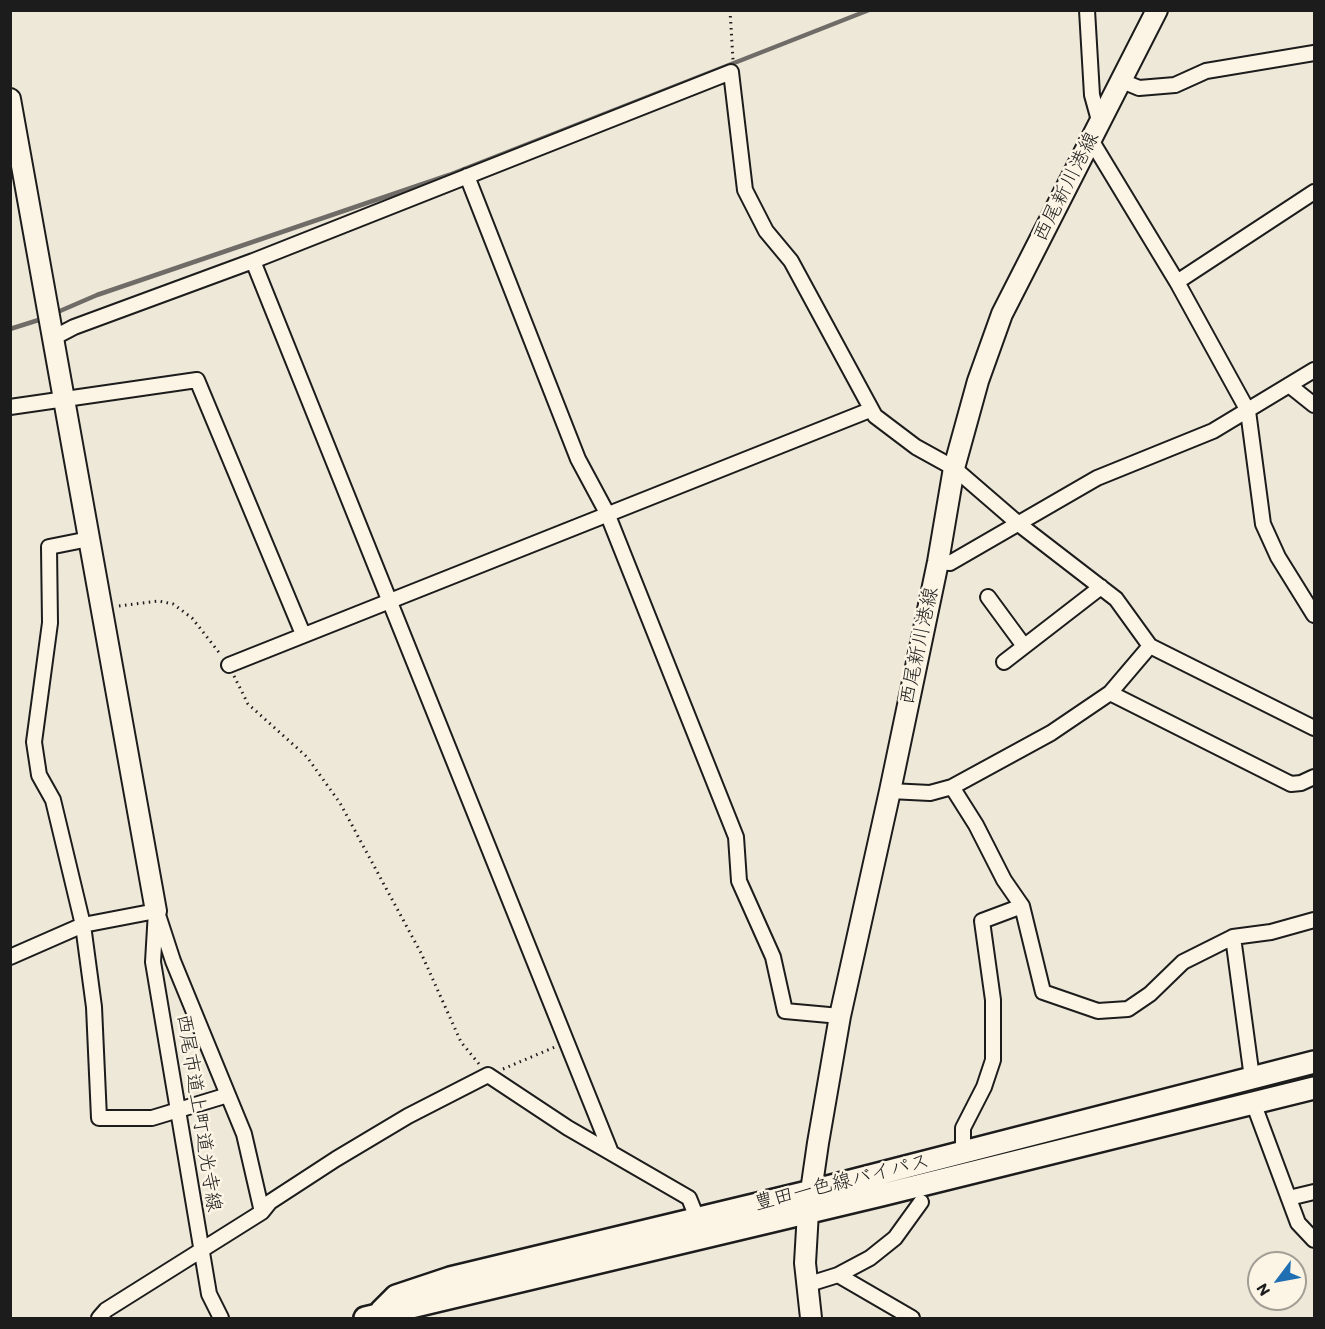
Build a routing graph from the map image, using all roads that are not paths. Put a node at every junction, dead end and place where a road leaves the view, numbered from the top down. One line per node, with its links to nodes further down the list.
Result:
1 (1087, 10): 6 (street)
2 (1157, 10): 4 (main road, 西尾新川港線)
3 (1314, 53): 4 (street)
4 (1122, 81): 6 (main road, 西尾新川港線)
5 (10, 99): 11 (main road)
6 (1095, 132): 10 (street); 19 (main road, 西尾新川港線)
7 (467, 176): 9 (street); 17 (street); 20 (street)
8 (1314, 192): 10 (street)
9 (253, 261): 11 (street); 26 (street)
10 (1177, 282): 18 (street)
11 (50, 323): 14 (main road)
12 (1314, 370): 13 (street)
13 (1289, 385): 15 (street); 18 (street)
14 (64, 398): 16 (street); 22 (main road); 28 (street)
15 (1314, 405)
16 (10, 407)
17 (870, 410): 19 (street); 20 (street)
18 (1248, 411): 21 (street); 27 (street)
19 (954, 468): 21 (street); 23 (main road, 西尾新川港線)
20 (607, 513): 26 (street); 44 (street)
21 (1020, 525): 23 (street); 24 (street)
22 (89, 539): 39 (main road); 41 (street)
23 (938, 562): 37 (main road, 西尾新川港線)
24 (1101, 586): 29 (street); 30 (street)
25 (988, 597): 29 (street)
26 (389, 600): 28 (street); 51 (street)
27 (1314, 615)
28 (303, 634): 32 (street)
29 (1024, 646): 31 (street)
30 (1150, 646): 33 (street); 34 (street)
31 (1004, 662)
32 (229, 665)
33 (1110, 693): 35 (street); 36 (street)
34 (1314, 728)
35 (1314, 777)
36 (952, 787): 37 (street); 38 (street)
37 (890, 791): 44 (main road, 西尾新川港線)
38 (1022, 906): 42 (street); 52 (street)
39 (156, 911): 41 (street); 48 (street); 50 (street, 西尾市道上町道光寺線)
40 (1314, 920): 42 (street)
41 (83, 925): 43 (street); 50 (street)
42 (1233, 937): 46 (street)
43 (10, 957)
44 (840, 1016): 55 (main road, 西尾新川港線)
45 (1314, 1062): 46 (main road, 豊田一色線バイパス)
46 (1252, 1078): 52 (main road, 豊田一色線バイパス)
47 (1314, 1088): 49 (main road, 豊田一色線バイパス)
48 (228, 1095): 50 (street); 57 (street)
49 (1256, 1104): 54 (street); 55 (main road, 豊田一色線バイパス)
50 (178, 1110): 60 (street, 西尾市道上町道光寺線)
51 (610, 1150): 57 (street); 58 (street)
52 (963, 1152): 55 (main road, 豊田一色線バイパス)
53 (1314, 1192): 54 (street)
54 (1289, 1198): 59 (street)
55 (810, 1202): 58 (main road, 豊田一色線バイパス); 62 (main road, 西尾新川港線); 63 (main road, 豊田一色線バイパス)
56 (921, 1202): 61 (street)
57 (262, 1212): 60 (street)
58 (697, 1218): 63 (main road, 豊田一色線バイパス)
59 (1314, 1240)
60 (201, 1249): 64 (street); 65 (street, 西尾市道上町道光寺線)
61 (838, 1275): 62 (street); 67 (street)
62 (806, 1285): 66 (main road, 西尾新川港線)
63 (371, 1317)
64 (99, 1318)
65 (221, 1318)
66 (811, 1318)
67 (912, 1318)

